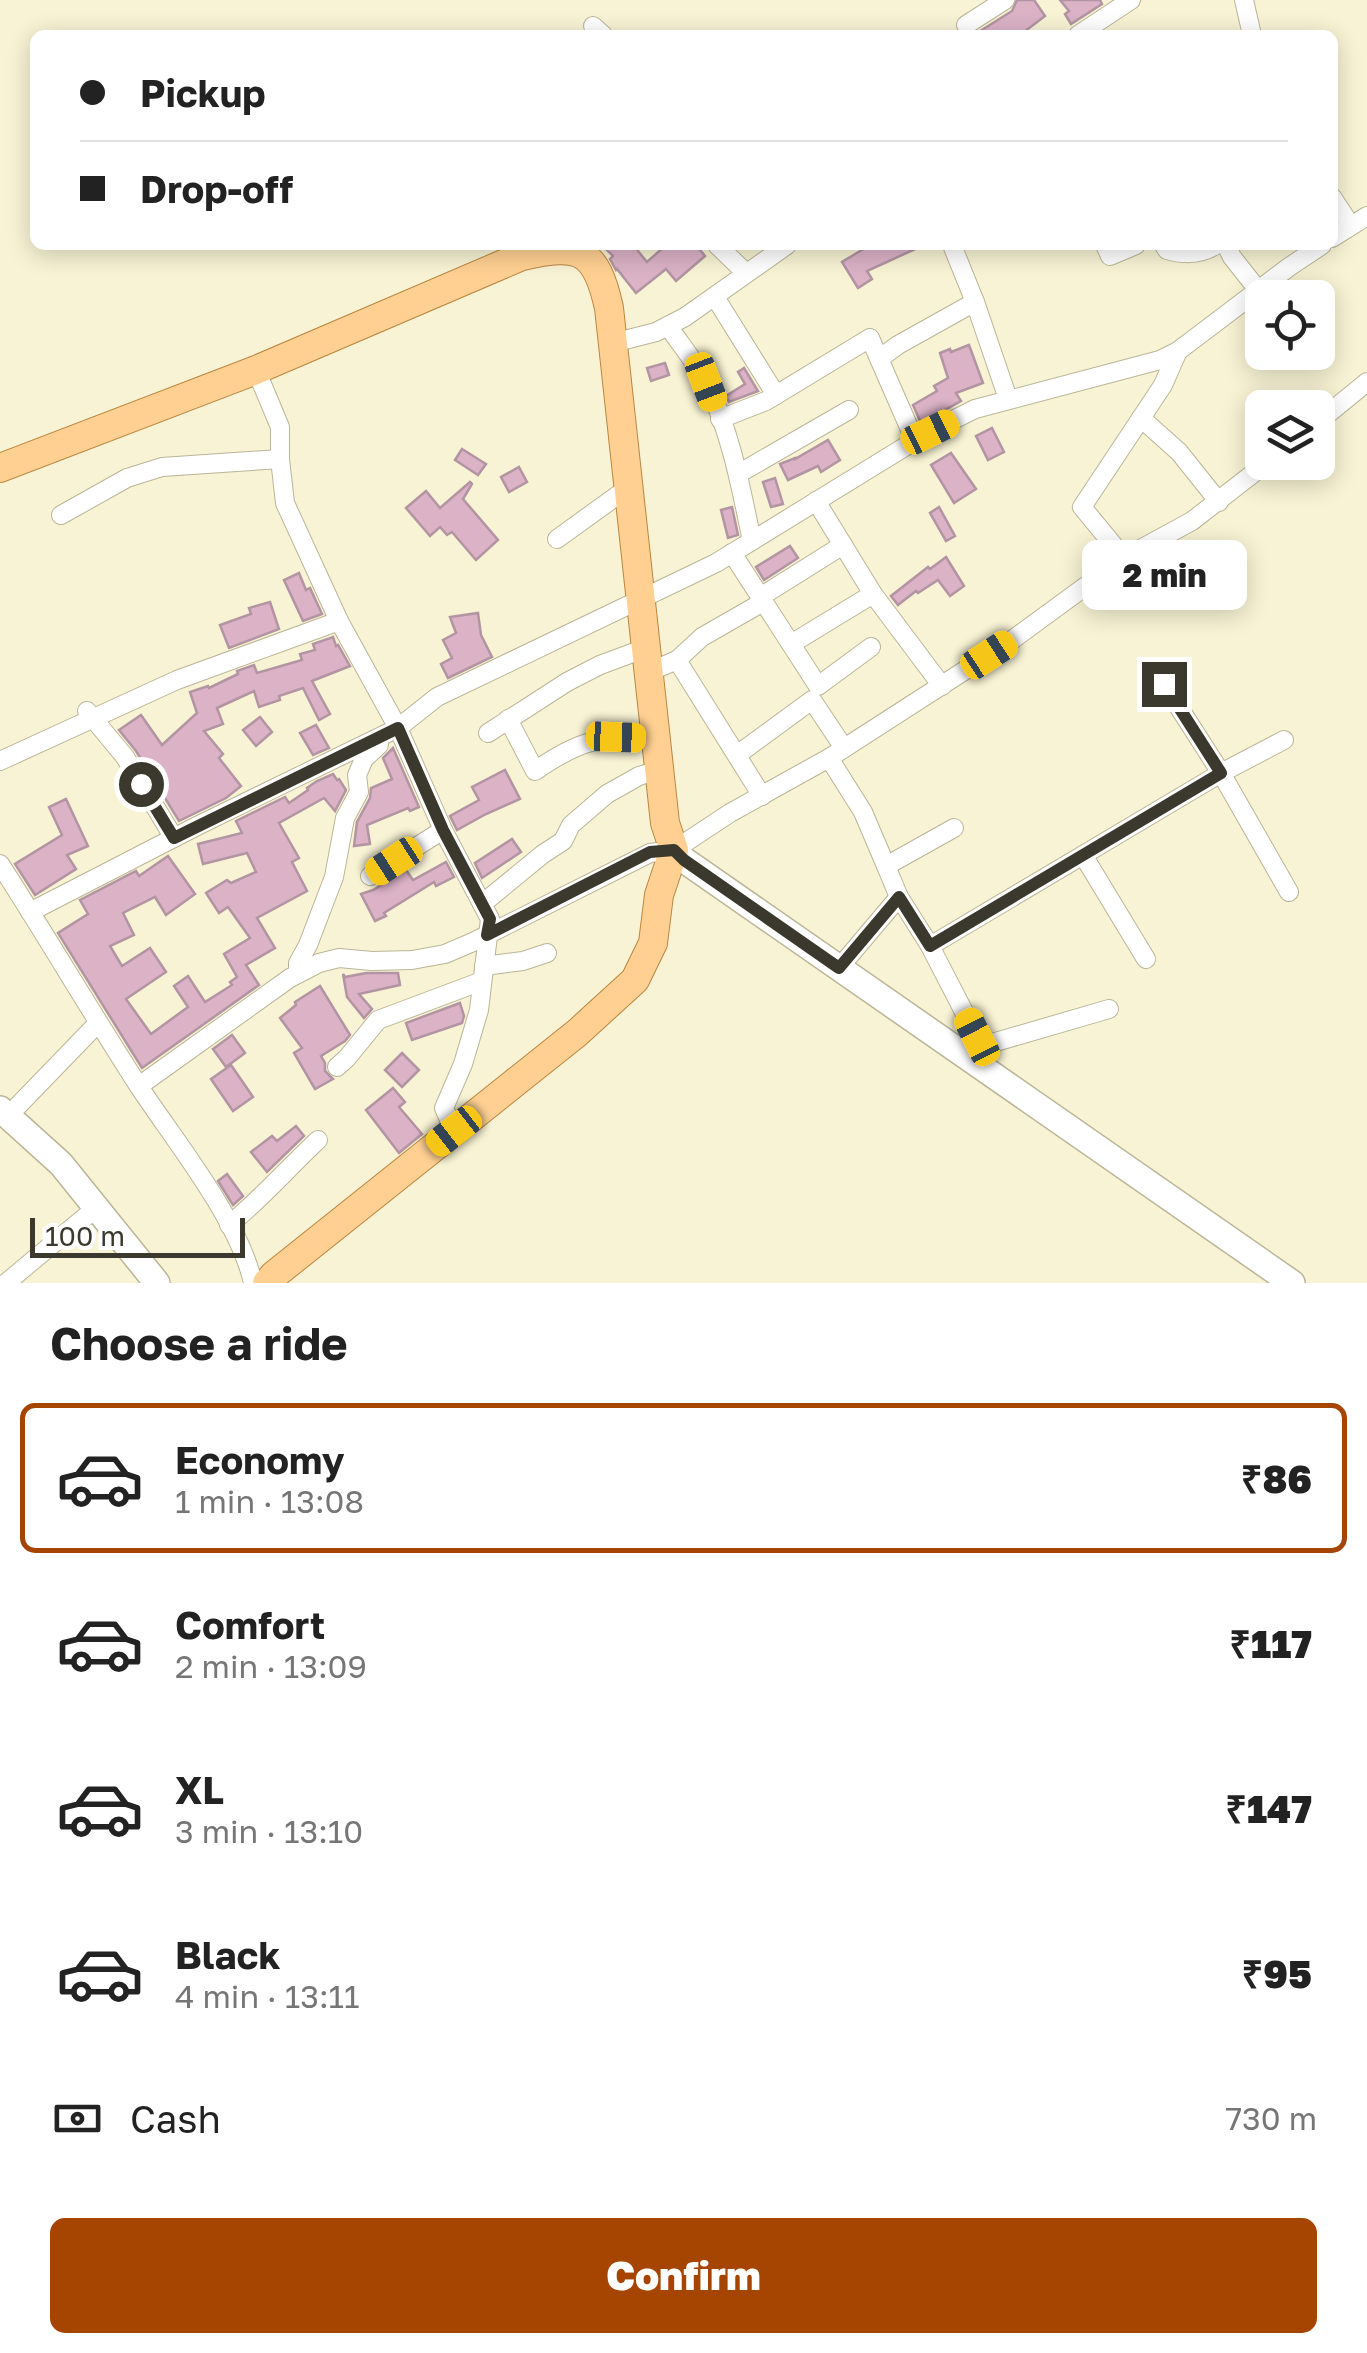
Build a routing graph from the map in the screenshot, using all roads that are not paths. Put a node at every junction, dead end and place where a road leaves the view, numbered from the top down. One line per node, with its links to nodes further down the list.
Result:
1 (1006, 0): 4 (street)
2 (1131, 0): 5 (street)
3 (1244, 0): 6 (street)
4 (966, 25)
5 (1086, 30)
6 (1251, 30)
7 (1338, 202): 8 (street)
8 (1362, 220): 9 (street)
9 (1338, 234)
10 (547, 250): 28 (main road)
11 (572, 250): 25 (main road)
12 (772, 250): 18 (street)
13 (954, 250): 23 (street)
14 (1167, 250): 15 (street)
15 (1208, 250)
16 (1228, 250): 19 (street)
17 (1315, 250): 20 (street)
18 (741, 260): 21 (street)
19 (1250, 280)
20 (1272, 280)
21 (715, 296): 24 (street); 30 (street)
22 (1245, 300): 26 (street)
23 (975, 302): 27 (street); 31 (street)
24 (668, 326): 25 (street); 35 (street)
25 (613, 343): 41 (main road)
26 (1178, 351): 31 (street); 34 (street)
27 (879, 359): 30 (street); 36 (street)
28 (256, 370): 37 (street); 38 (main road)
29 (1367, 382): 32 (street)
30 (776, 395): 35 (street)
31 (1008, 399): 36 (street)
32 (1335, 408)
33 (849, 410): 39 (street)
34 (1141, 418): 43 (street); 49 (street)
35 (720, 420): 39 (street)
36 (915, 440): 42 (street)
37 (280, 459): 44 (street); 53 (street)
38 (0, 468)
39 (738, 474): 46 (street)
40 (1246, 480): 43 (street)
41 (629, 487): 45 (street); 51 (main road)
42 (816, 501): 46 (street); 47 (street)
43 (1218, 502): 49 (street)
44 (61, 515)
45 (557, 539)
46 (752, 540): 48 (street)
47 (842, 545): 50 (street); 52 (street)
48 (732, 553): 51 (street); 52 (street)
49 (1124, 558): 59 (street)
50 (873, 594): 54 (street); 59 (street)
51 (641, 600): 56 (main road); 62 (street)
52 (762, 600): 54 (street); 57 (street)
53 (339, 621): 60 (street); 62 (street)
54 (790, 644): 55 (street)
55 (870, 647)
56 (647, 660): 57 (street); 61 (street); 64 (main road)
57 (677, 660): 67 (street)
58 (1164, 684): 70 (street)
59 (942, 686): 66 (street)
60 (89, 713): 68 (street); 74 (street)
61 (508, 719): 63 (street); 64 (street)
62 (398, 728): 73 (street); 74 (street); 90 (street)
63 (488, 733)
64 (656, 738): 69 (main road)
65 (1284, 740): 70 (street)
66 (836, 753): 67 (street); 71 (street); 78 (street)
67 (737, 755): 71 (street)
68 (0, 761)
69 (659, 770): 75 (main road); 82 (street)
70 (1221, 773): 76 (street); 80 (street)
71 (762, 796): 75 (street)
72 (954, 828): 78 (street)
73 (443, 830): 79 (street); 82 (street)
74 (174, 838): 83 (street)
75 (674, 850): 84 (street); 88 (main road); 97 (main road)
76 (1083, 855): 85 (street); 87 (street)
77 (0, 864): 83 (street)
78 (886, 866): 81 (street)
79 (370, 876)
80 (1289, 892)
81 (899, 897): 85 (street); 88 (street)
82 (482, 904): 84 (street)
83 (30, 912): 92 (street)
84 (487, 935): 89 (street); 90 (street)
85 (930, 946): 93 (street)
86 (547, 953): 89 (street)
87 (1146, 959)
88 (839, 968): 93 (main road)
89 (483, 973): 94 (street); 97 (street)
90 (298, 974): 95 (street)
91 (1108, 1010): 93 (street)
92 (98, 1022): 95 (street); 96 (street)
93 (974, 1054): 105 (main road)
94 (336, 1068)
95 (139, 1086): 100 (street)
96 (4, 1113): 99 (main road)
97 (454, 1131): 104 (main road)
98 (318, 1140): 100 (street)
99 (96, 1208): 101 (street); 102 (main road)
100 (229, 1225): 103 (street)
101 (6, 1283)
102 (157, 1283)
103 (253, 1283)
104 (267, 1283)
105 (1292, 1283)

